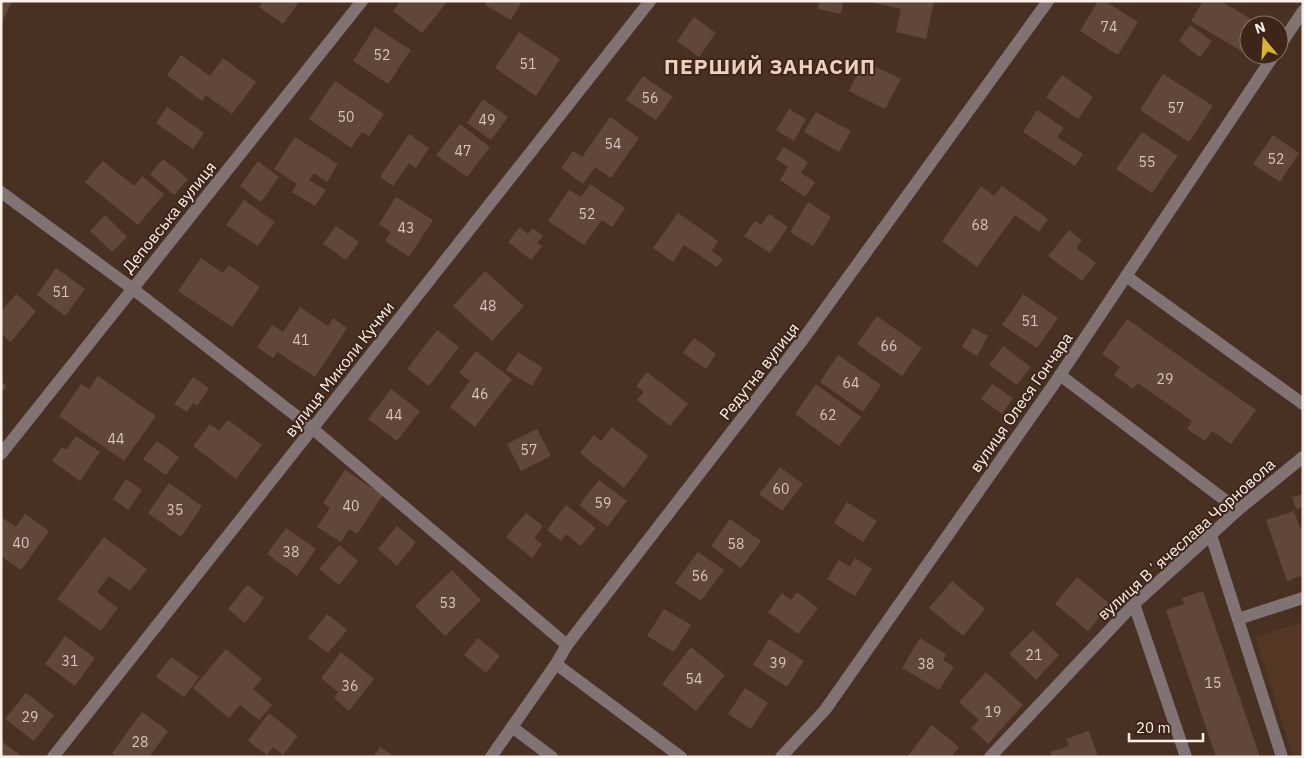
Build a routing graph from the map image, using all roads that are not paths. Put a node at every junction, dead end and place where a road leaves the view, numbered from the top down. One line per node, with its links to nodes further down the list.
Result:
1 (362, 1): 9 (street, Деповська вулиця)
2 (650, 1): 12 (street, вулиця Миколи Кучми)
3 (1048, 1): 20 (street, Редутна вулиця)
4 (1303, 10): 5 (street)
5 (1289, 32)
6 (1267, 65): 8 (street, вулиця Олеся Гончара)
7 (1, 192): 9 (street)
8 (1126, 276): 10 (street, вулиця Олеся Гончара); 11 (street)
9 (132, 289): 12 (street); 13 (street, Деповська вулиця)
10 (1060, 375): 15 (street); 28 (street, вулиця Олеся Гончара)
11 (1303, 404)
12 (313, 429): 20 (street); 24 (street, вулиця Миколи Кучми)
13 (1, 454)
14 (1303, 456): 15 (street, вулиця Вʼячеслава Чорновола)
15 (1238, 510): 16 (street, вулиця Вʼячеслава Чорновола)
16 (1211, 535): 18 (street, вулиця Вʼячеслава Чорновола); 19 (street)
17 (1303, 598): 19 (street)
18 (1134, 604): 23 (street, вулиця Вʼячеслава Чорновола); 30 (street)
19 (1238, 620): 31 (street)
20 (567, 645): 21 (street, Редутна вулиця)
21 (556, 664): 22 (street, Редутна вулиця); 27 (street)
22 (512, 727): 25 (street, Редутна вулиця); 26 (street)
23 (1002, 752): 29 (street, вулиця Вʼячеслава Чорновола)
24 (53, 757)
25 (491, 757)
26 (552, 757)
27 (681, 757)
28 (781, 757)
29 (990, 757)
30 (1186, 757)
31 (1282, 757)

